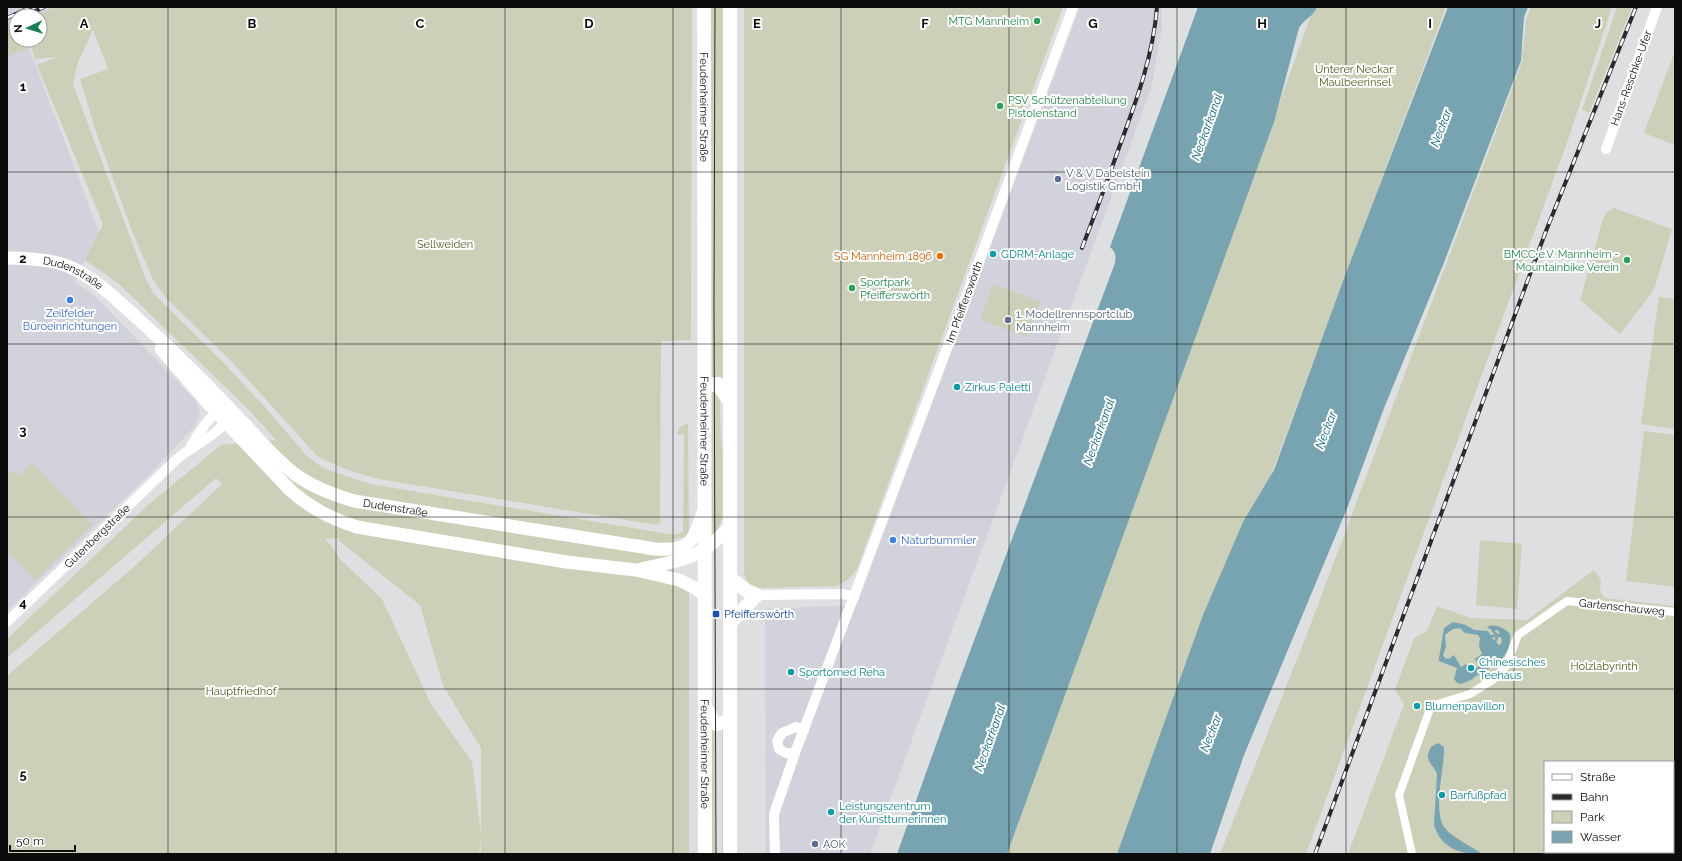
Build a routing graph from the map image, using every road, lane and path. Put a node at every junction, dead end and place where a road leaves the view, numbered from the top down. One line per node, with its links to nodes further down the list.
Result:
1 (704, 7): 8 (main road, Feudenheimer Straße)
2 (730, 7): 9 (main road)
3 (1072, 7): 21 (street, Im Pfeifferswörth)
4 (1657, 7): 5 (street, Hans-Reschke-Ufer)
5 (1606, 149)
6 (7, 258): 7 (street, Dudenstraße)
7 (130, 311): 10 (street, Dudenstraße); 11 (street, Dudenstraße)
8 (705, 386): 9 (main road); 14 (main road, Feudenheimer Straße)
9 (729, 402): 15 (main road)
10 (230, 408): 11 (street); 12 (street); 14 (street, Dudenstraße)
11 (217, 412): 12 (street, Dudenstraße); 13 (street, Gutenbergstraße)
12 (226, 422): 13 (street, Gutenbergstraße); 17 (street, Dudenstraße)
13 (188, 450): 23 (street, Gutenbergstraße)
14 (705, 507): 16 (main road, Feudenheimer Straße)
15 (730, 526): 16 (street, Dudenstraße); 18 (main road)
16 (705, 551): 17 (street, Dudenstraße); 20 (main road, Feudenheimer Straße)
17 (636, 570): 20 (street, Dudenstraße)
18 (730, 578): 19 (main road); 24 (main road)
19 (757, 595): 21 (street); 24 (main road)
20 (705, 596): 25 (main road, Feudenheimer Straße)
21 (854, 597): 27 (street, Im Pfeifferswörth)
22 (1675, 612): 32 (street, Gartenschauweg)
23 (9, 617)
24 (730, 623): 26 (main road)
25 (705, 705): 26 (main road); 29 (main road, Feudenheimer Straße)
26 (730, 721): 30 (main road)
27 (804, 730): 28 (street, Im Pfeifferswörth); 28 (street)
28 (796, 753): 31 (street, Im Pfeifferswörth)
29 (705, 854)
30 (730, 854)
31 (774, 854)
32 (1412, 854)

